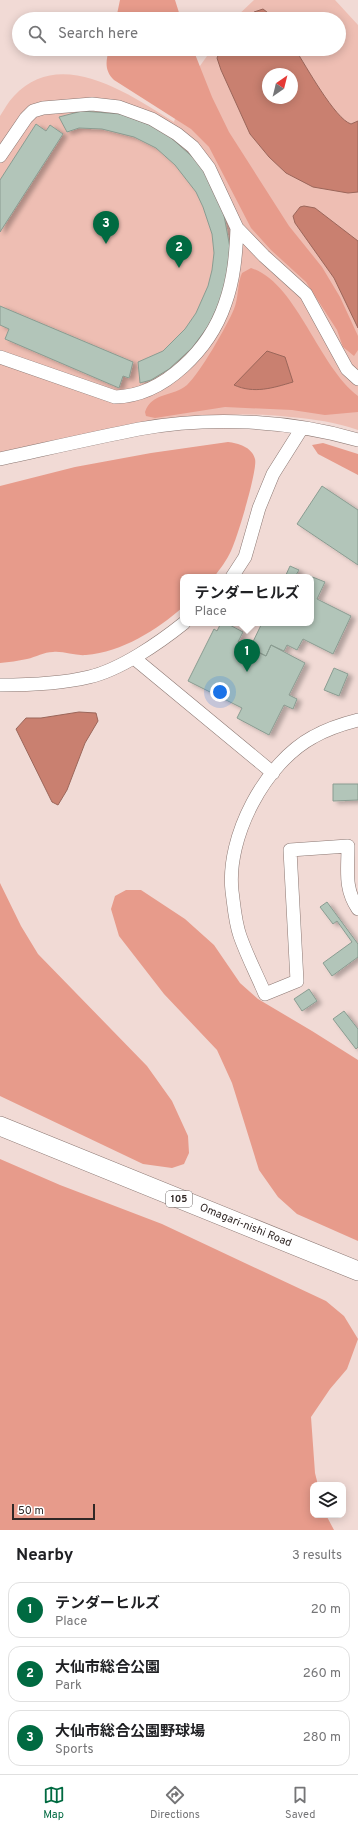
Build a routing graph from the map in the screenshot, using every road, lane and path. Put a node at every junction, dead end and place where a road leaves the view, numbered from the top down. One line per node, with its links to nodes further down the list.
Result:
1 (0, 156): 2 (street)
2 (237, 228): 3 (street); 4 (street)
3 (0, 357)
4 (358, 379)
5 (302, 428): 6 (street); 7 (street); 8 (street)
6 (358, 440)
7 (0, 459)
8 (234, 574)
9 (180, 626): 10 (street)
10 (134, 658): 11 (street); 13 (street)
11 (0, 685)
12 (358, 720): 13 (street)
13 (273, 773): 14 (street)
14 (358, 910)
15 (0, 1126): 16 (highway, Omagari-nishi Road / 105)
16 (358, 1271)

